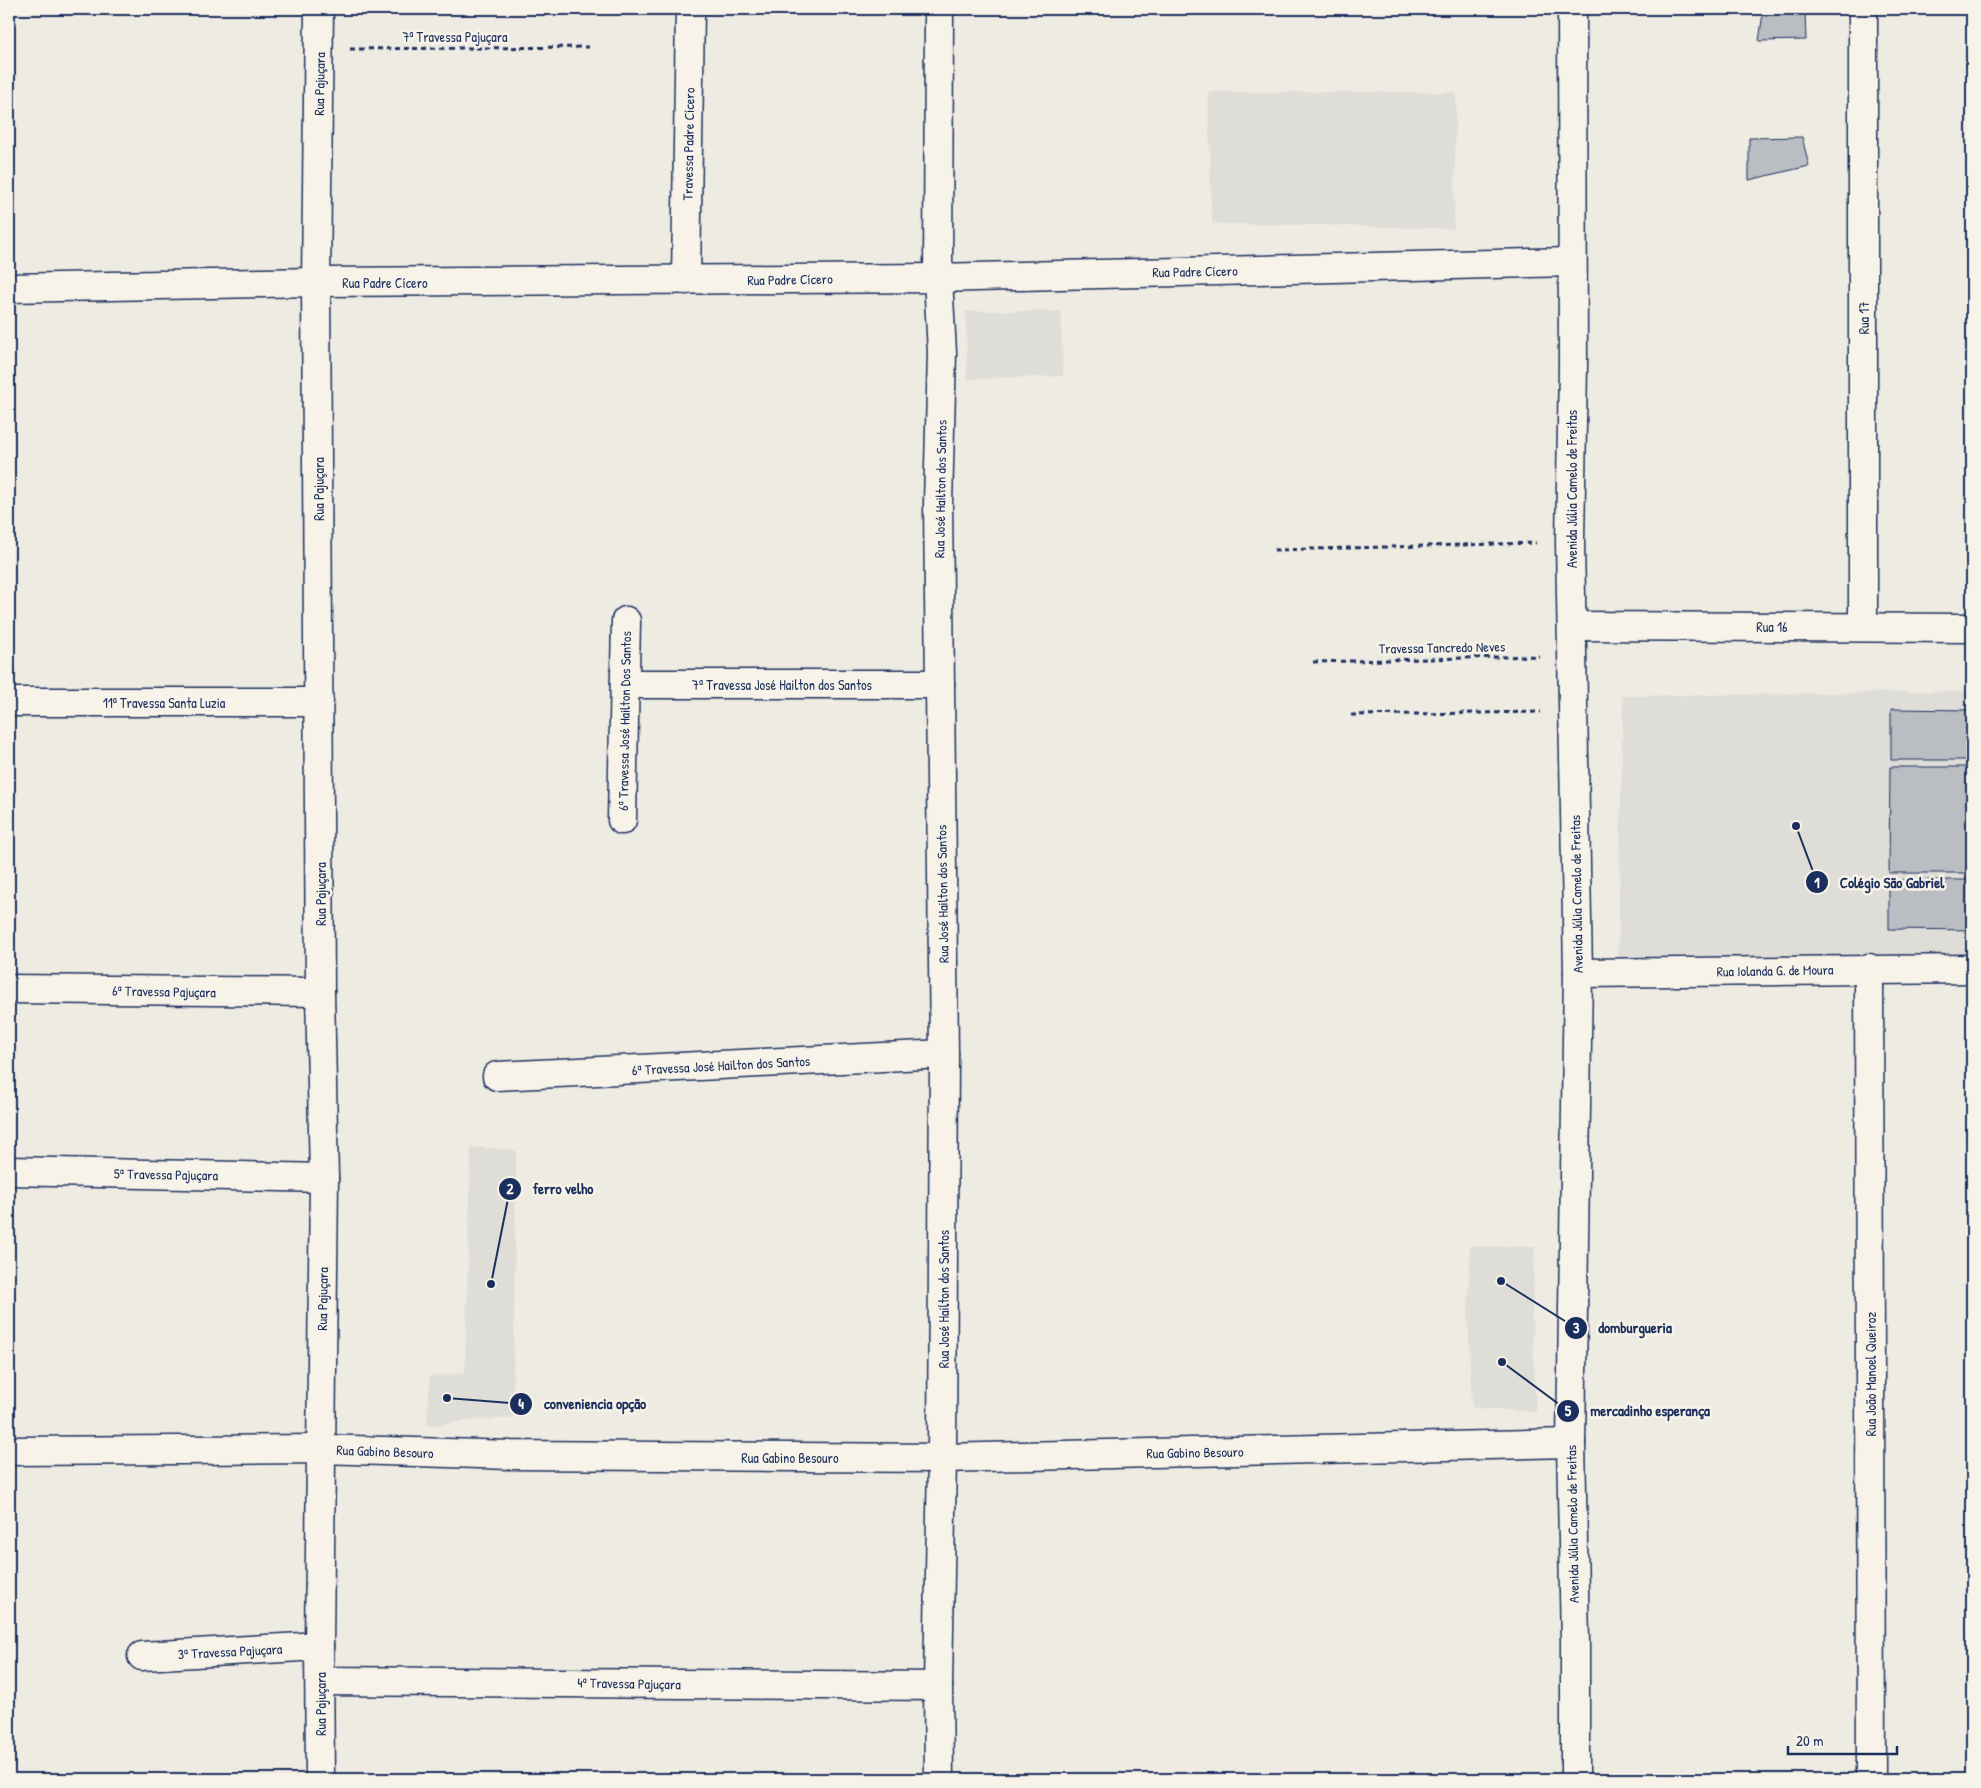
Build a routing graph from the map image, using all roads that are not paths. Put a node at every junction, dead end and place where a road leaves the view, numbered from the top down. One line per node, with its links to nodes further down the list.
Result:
1 (319, 9): 9 (street, Rua Pajuçara)
2 (690, 9): 8 (street, Travessa Padre Cícero)
3 (939, 9): 7 (street, Rua José Hailton dos Santos)
4 (1572, 9): 6 (street, Avenida Júlia Camelo de Freitas)
5 (1863, 9): 13 (street, Rua 17)
6 (1572, 262): 7 (street, Rua Padre Cícero); 12 (street, Avenida Júlia Camelo de Freitas)
7 (938, 278): 8 (street, Rua Padre Cícero); 16 (street, Rua José Hailton dos Santos)
8 (686, 280): 9 (street, Rua Padre Cícero)
9 (316, 282): 10 (street, Rua Padre Cícero); 18 (street, Rua Pajuçara)
10 (9, 288)
11 (626, 621): 15 (street, 6ª Travessa José Hailton Dos Santos)
12 (1572, 626): 13 (street, Rua 16); 22 (street, Avenida Júlia Camelo de Freitas)
13 (1863, 627): 14 (street, Rua 16)
14 (1972, 628)
15 (624, 684): 16 (street, 7ª Travessa José Hailton dos Santos); 19 (street, 6ª Travessa José Hailton Dos Santos)
16 (940, 684): 25 (street, Rua José Hailton dos Santos)
17 (9, 702): 18 (street, 11ª Travessa Santa Luzia)
18 (319, 702): 24 (street, Rua Pajuçara)
19 (622, 820)
20 (1869, 968): 21 (street, Rua Iolanda G. de Moura); 22 (street, Rua Iolanda G. de Moura); 40 (street, Rua João Manoel Queiroz)
21 (1972, 968)
22 (1578, 973): 29 (street, Avenida Júlia Camelo de Freitas)
23 (9, 989): 24 (street, 6ª Travessa Pajuçara)
24 (320, 992): 28 (street, Rua Pajuçara)
25 (944, 1054): 26 (street, 6ª Travessa José Hailton dos Santos); 32 (street, Rua José Hailton dos Santos)
26 (497, 1076)
27 (9, 1170): 28 (street, 5ª Travessa Pajuçara)
28 (324, 1178): 30 (street, Rua Pajuçara)
29 (1570, 1443): 32 (street, Rua Gabino Besouro); 39 (street, Avenida Júlia Camelo de Freitas)
30 (320, 1449): 31 (street, Rua Gabino Besouro); 32 (street, Rua Gabino Besouro); 33 (street, Rua Pajuçara)
31 (9, 1451)
32 (942, 1458): 36 (street, Rua José Hailton dos Santos)
33 (319, 1646): 34 (street, 3ª Travessa Pajuçara); 35 (street, Rua Pajuçara)
34 (142, 1656)
35 (320, 1680): 36 (street, 4ª Travessa Pajuçara); 37 (street, Rua Pajuçara)
36 (938, 1686): 38 (street, Rua José Hailton dos Santos)
37 (320, 1779)
38 (939, 1779)
39 (1575, 1779)
40 (1870, 1779)

